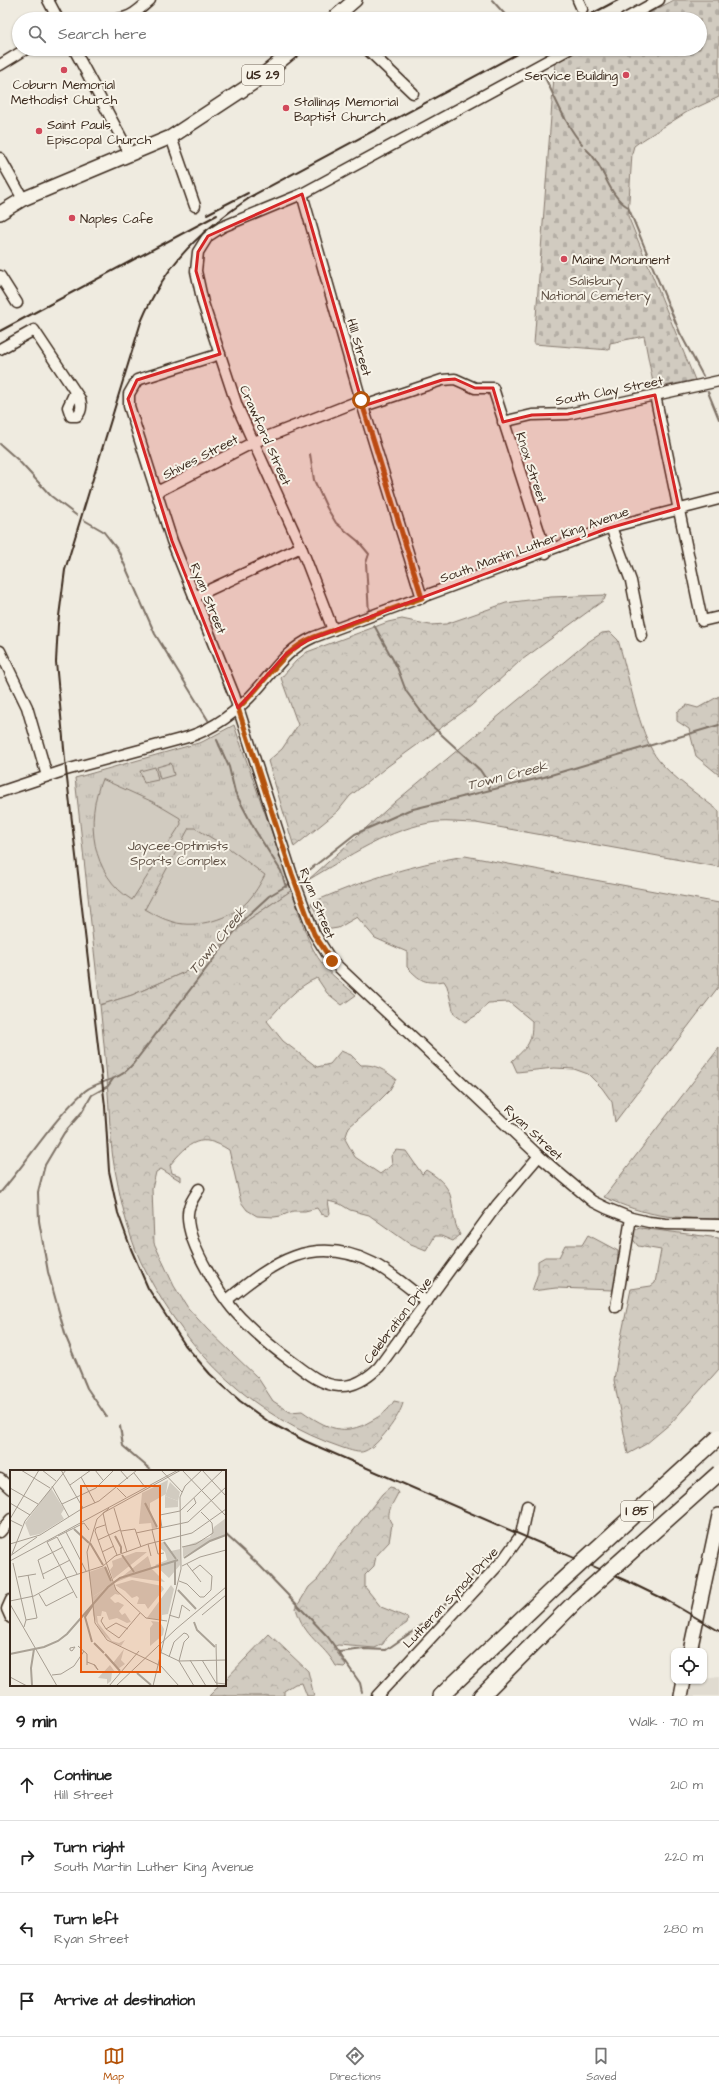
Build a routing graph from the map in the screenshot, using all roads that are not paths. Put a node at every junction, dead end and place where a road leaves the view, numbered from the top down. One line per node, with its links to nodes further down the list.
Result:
1 (48, 0): 5 (street)
2 (150, 0): 6 (street)
3 (355, 0): 7 (main road)
4 (659, 0): 8 (street)
5 (54, 12)
6 (135, 12)
7 (342, 12)
8 (637, 12)
9 (15, 56): 14 (street)
10 (78, 56): 17 (street)
11 (286, 56): 16 (main road, US 29)
12 (374, 56): 15 (street)
13 (556, 56): 19 (street)
14 (0, 65)
15 (413, 93)
16 (171, 137): 17 (main road, US 29); 21 (street)
17 (130, 154): 20 (main road, US 29)
18 (0, 158): 20 (street)
19 (302, 194): 26 (street, Crawford Street); 31 (street, Hill Street)
20 (23, 199): 22 (main road, US 29)
21 (195, 206)
22 (0, 213)
23 (0, 276): 24 (street)
24 (17, 303)
25 (0, 348): 29 (street)
26 (220, 354): 33 (street, Crawford Street); 34 (street, Ryan Street)
27 (719, 381): 30 (street, South Clay Street)
28 (493, 388): 31 (street, Shives Street); 32 (street, Knox Street)
29 (76, 394)
30 (655, 395): 32 (street, South Clay Street); 36 (street)
31 (363, 403): 33 (street, Shives Street); 41 (street, Hill Street)
32 (503, 422): 39 (street, Knox Street)
33 (254, 442): 34 (street, Shives Street); 38 (street, Crawford Street)
34 (157, 492): 40 (street, Ryan Street)
35 (719, 499): 36 (street, South Martin Luther King Avenue)
36 (679, 508): 37 (street, South Martin Luther King Avenue); 42 (street)
37 (611, 527): 39 (street, South Martin Luther King Avenue); 44 (street)
38 (301, 547): 40 (street); 43 (street, Crawford Street)
39 (546, 552): 41 (street, South Martin Luther King Avenue)
40 (194, 597): 46 (street, Ryan Street)
41 (422, 598): 43 (street, South Martin Luther King Avenue)
42 (719, 618)
43 (333, 630): 46 (street, South Martin Luther King Avenue)
44 (642, 636)
45 (0, 651): 47 (street)
46 (238, 708): 47 (street, South Martin Luther King Avenue); 49 (street, Ryan Street)
47 (47, 776): 48 (street, South Martin Luther King Avenue)
48 (0, 792)
49 (539, 1156): 51 (street, Ryan Street); 54 (street, Celebration Drive)
50 (199, 1189): 53 (street, Celebration Drive)
51 (631, 1218): 52 (street, Ryan Street); 55 (street)
52 (719, 1225)
53 (227, 1300): 54 (street); 54 (street, Celebration Drive)
54 (427, 1302)
55 (616, 1307)
56 (719, 1437): 69 (highway, I 85, bridge)
57 (719, 1473): 70 (highway, I 85, bridge)
58 (0, 1479): 59 (street)
59 (10, 1488)
60 (527, 1506): 68 (street, Lutheran Synod Drive)
61 (719, 1515): 66 (main road)
62 (10, 1520): 63 (street)
63 (0, 1532)
64 (10, 1602): 65 (street)
65 (10, 1616)
66 (691, 1648)
67 (683, 1684): 71 (main road)
68 (376, 1696)
69 (441, 1696)
70 (481, 1696)
71 (681, 1696)

